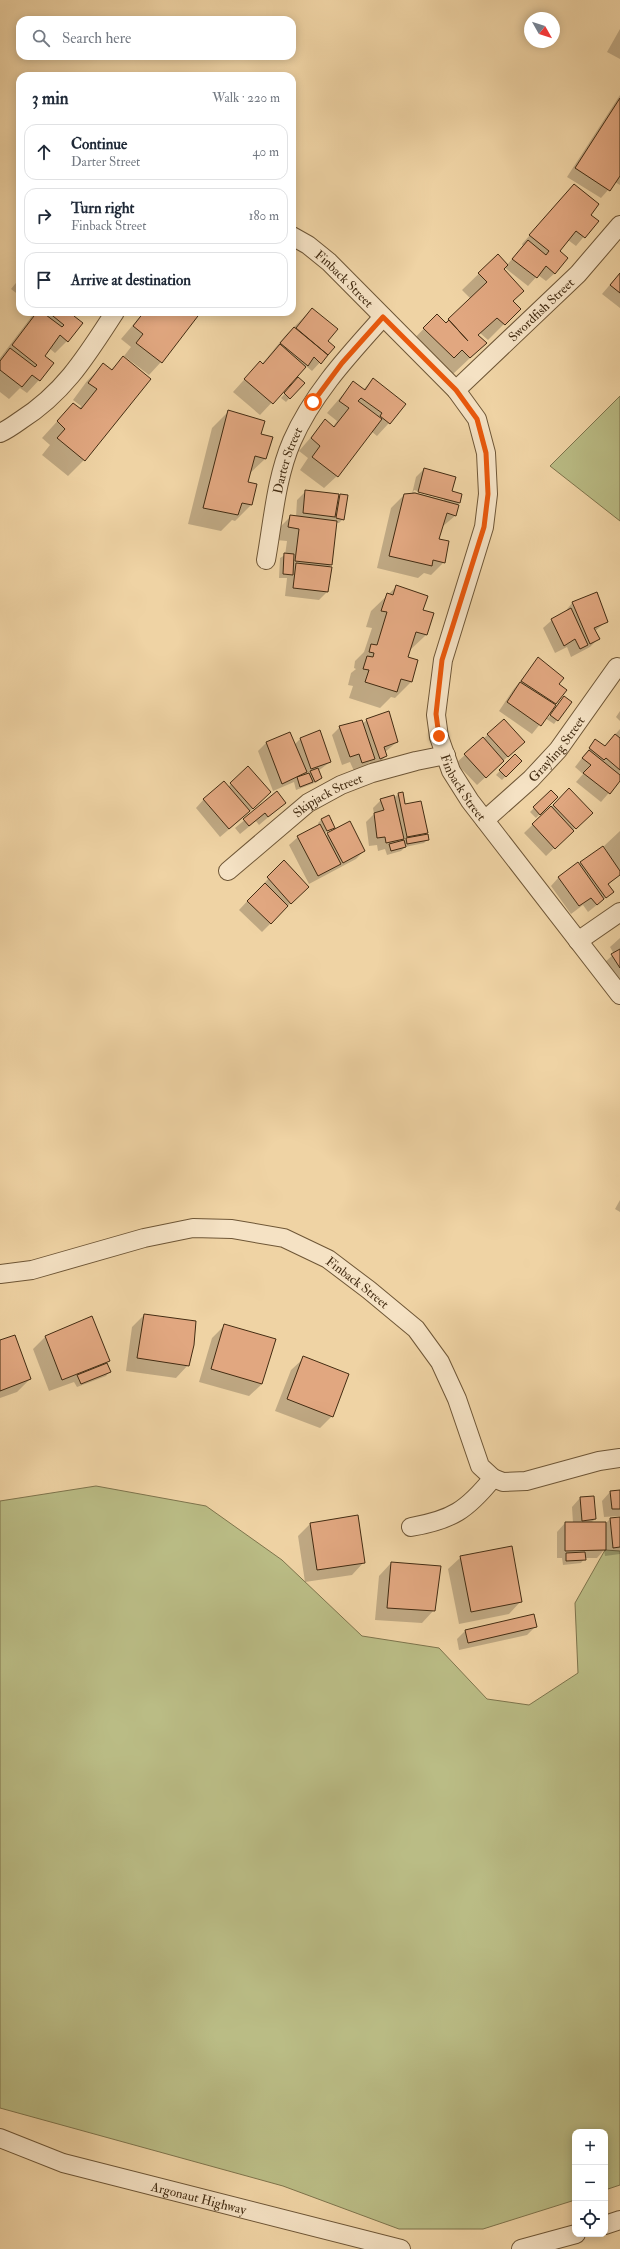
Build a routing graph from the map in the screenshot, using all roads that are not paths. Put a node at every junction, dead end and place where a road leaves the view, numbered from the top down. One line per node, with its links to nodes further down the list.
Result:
1 (620, 225): 5 (street, Swordfish Street)
2 (296, 238): 4 (street, Finback Street)
3 (112, 316): 6 (street)
4 (383, 317): 5 (street, Finback Street); 7 (street, Darter Street)
5 (456, 390): 9 (street, Finback Street)
6 (0, 433)
7 (266, 560)
8 (616, 667): 10 (street, Grayling Street)
9 (446, 755): 10 (street, Finback Street); 11 (street, Skipjack Street)
10 (485, 820): 13 (street, Finback Street)
11 (228, 871)
12 (620, 912): 13 (street)
13 (578, 941): 14 (street, Finback Street)
14 (620, 995)
15 (0, 1274): 17 (street, Finback Street)
16 (620, 1458): 17 (street)
17 (493, 1478): 18 (street)
18 (411, 1527)
19 (0, 2138): 23 (street, Argonaut Highway)
20 (620, 2220): 21 (street)
21 (608, 2224)
22 (572, 2235): 24 (street)
23 (401, 2249)
24 (521, 2249)

